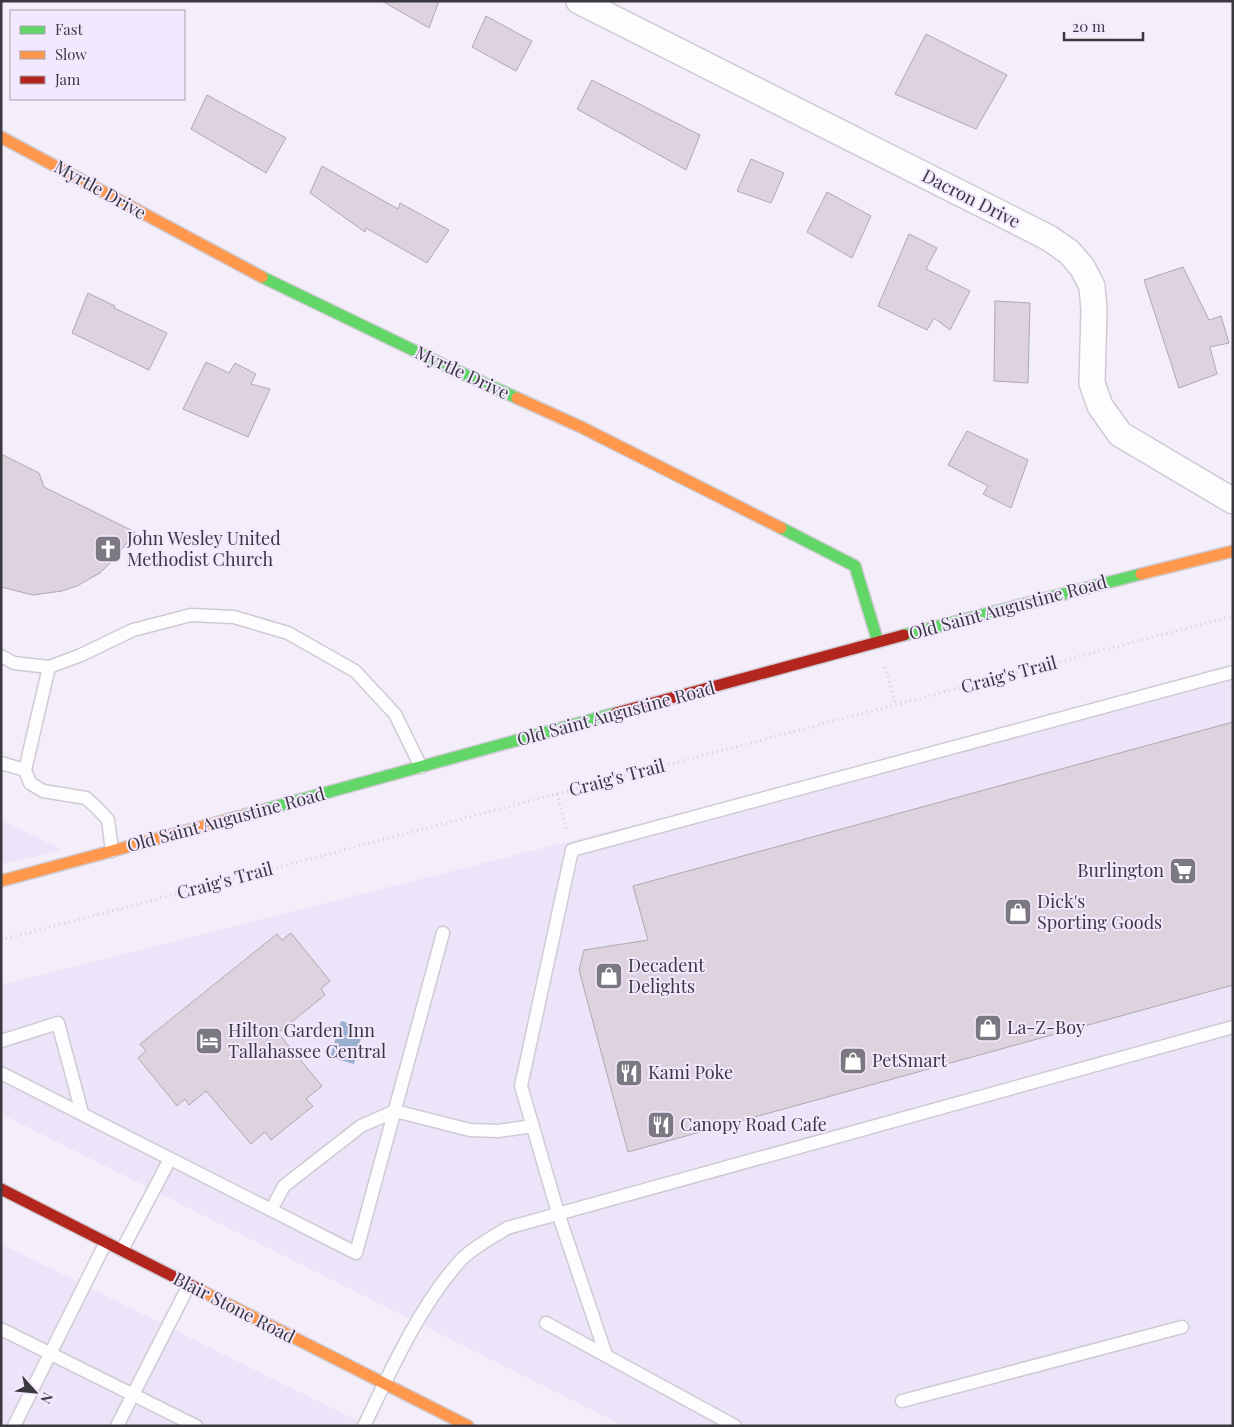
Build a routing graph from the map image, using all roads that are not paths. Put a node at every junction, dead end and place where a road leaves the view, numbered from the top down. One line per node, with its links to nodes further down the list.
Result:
1 (579, 1): 3 (street, Dacron Drive)
2 (1, 137): 5 (street, Myrtle Drive)
3 (1233, 500)
4 (1233, 551): 5 (street, Old Saint Augustine Road)
5 (878, 642): 10 (street, Old Saint Augustine Road)
6 (1, 656): 7 (lane)
7 (49, 668): 10 (lane); 11 (lane)
8 (1233, 672): 20 (lane)
9 (1, 763): 11 (lane)
10 (421, 767): 12 (street, Old Saint Augustine Road)
11 (25, 770): 12 (lane)
12 (112, 851): 13 (street, Old Saint Augustine Road)
13 (1, 881)
14 (443, 932): 18 (lane)
15 (1233, 1027): 24 (lane)
16 (1, 1041): 19 (lane)
17 (1, 1073): 19 (lane)
18 (395, 1111): 20 (lane); 23 (lane); 23 (lane)
19 (82, 1114): 21 (lane)
20 (533, 1126): 24 (lane)
21 (170, 1159): 23 (lane); 26 (lane)
22 (1, 1189): 25 (street, Blair Stone Road)
23 (271, 1210)
24 (558, 1213): 32 (lane); 33 (lane)
25 (106, 1242): 26 (street, Blair Stone Road); 31 (lane)
26 (122, 1250): 27 (street, Blair Stone Road)
27 (189, 1285): 33 (street, Blair Stone Road); 34 (lane)
28 (546, 1323): 32 (lane)
29 (1182, 1328): 35 (lane)
30 (1, 1329): 31 (lane)
31 (51, 1353): 34 (lane); 36 (lane)
32 (606, 1355): 41 (lane)
33 (384, 1384): 39 (lane); 40 (street, Blair Stone Road)
34 (133, 1394): 37 (lane); 38 (lane)
35 (902, 1401)
36 (14, 1426)
37 (118, 1426)
38 (196, 1426)
39 (364, 1426)
40 (468, 1426)
41 (735, 1426)

